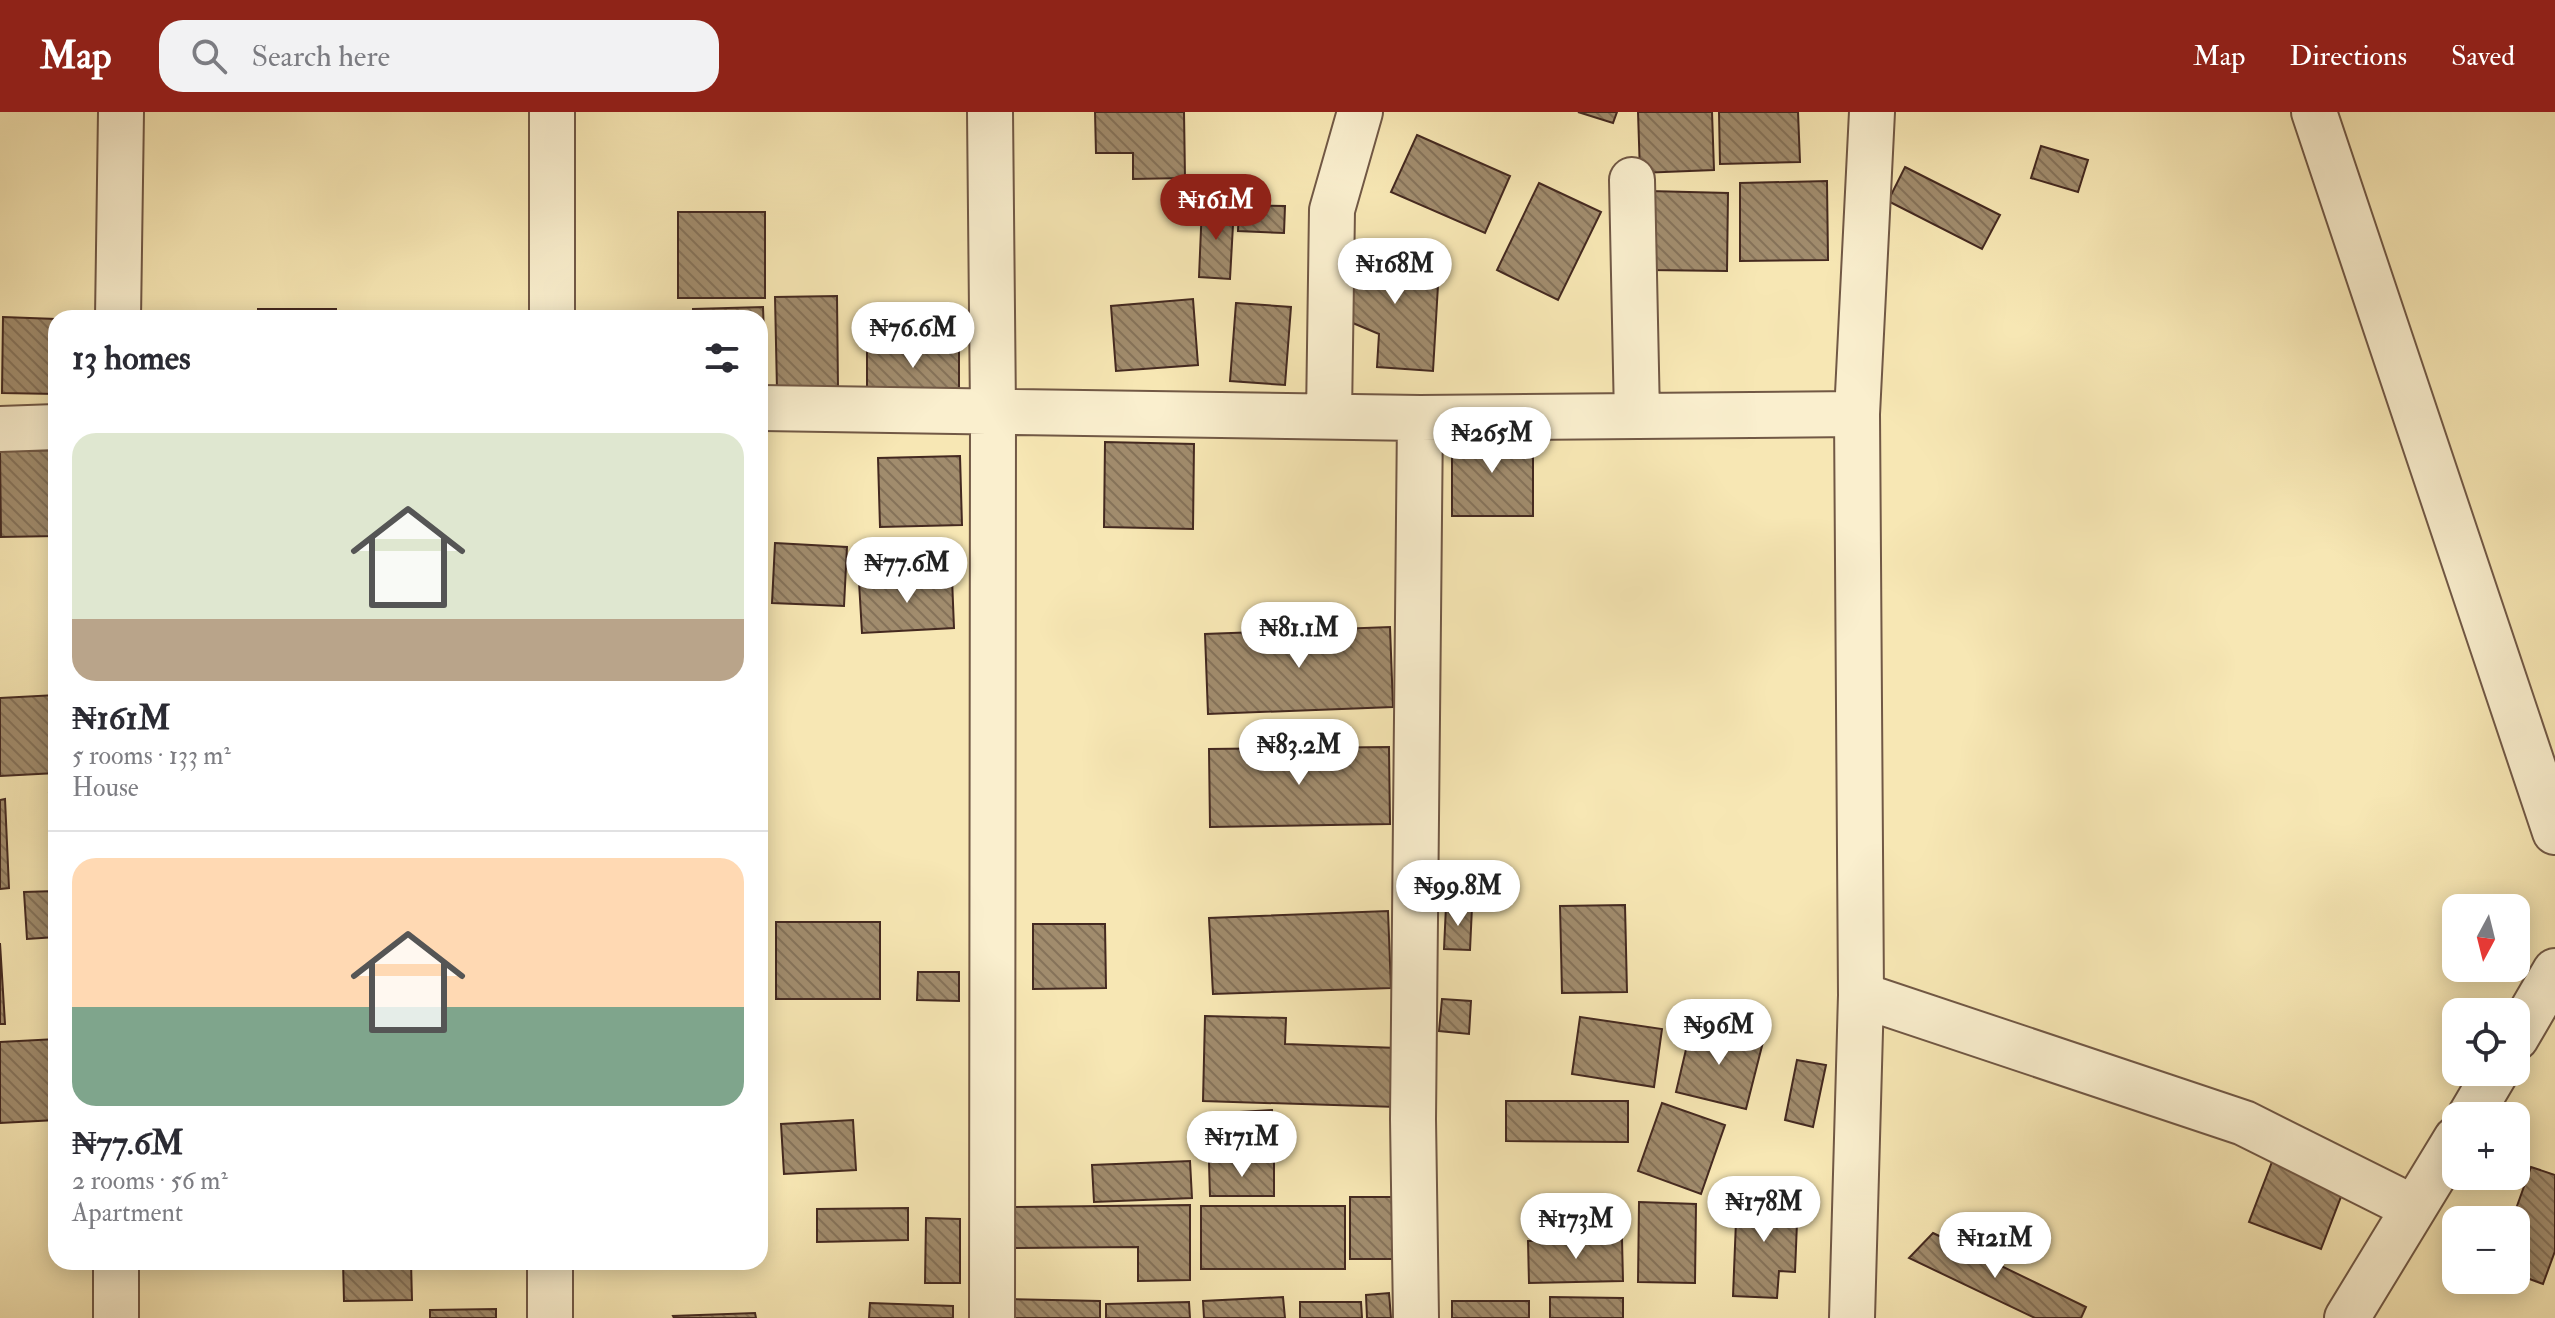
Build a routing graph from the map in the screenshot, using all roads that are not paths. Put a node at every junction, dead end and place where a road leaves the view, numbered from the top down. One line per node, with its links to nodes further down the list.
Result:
1 (121, 112): 8 (street)
2 (552, 112): 9 (street)
3 (990, 112): 11 (street)
4 (1360, 112): 13 (street)
5 (1872, 112): 12 (street)
6 (2314, 112): 18 (street)
7 (1632, 180): 14 (street)
8 (118, 310)
9 (552, 310)
10 (768, 408): 11 (street)
11 (993, 411): 13 (street); 28 (street)
12 (1857, 414): 14 (street); 20 (street)
13 (1329, 416): 15 (street)
14 (1637, 416): 15 (street)
15 (1420, 418): 29 (street)
16 (48, 427): 17 (street)
17 (0, 429)
18 (2555, 832)
19 (2555, 971): 21 (street)
20 (1861, 995): 23 (street); 30 (street)
21 (2530, 1014)
22 (2442, 1162): 23 (street)
23 (2414, 1208): 31 (street)
24 (116, 1270): 26 (street)
25 (550, 1270): 27 (street)
26 (116, 1318)
27 (550, 1318)
28 (992, 1318)
29 (1416, 1318)
30 (1852, 1318)
31 (2347, 1318)

